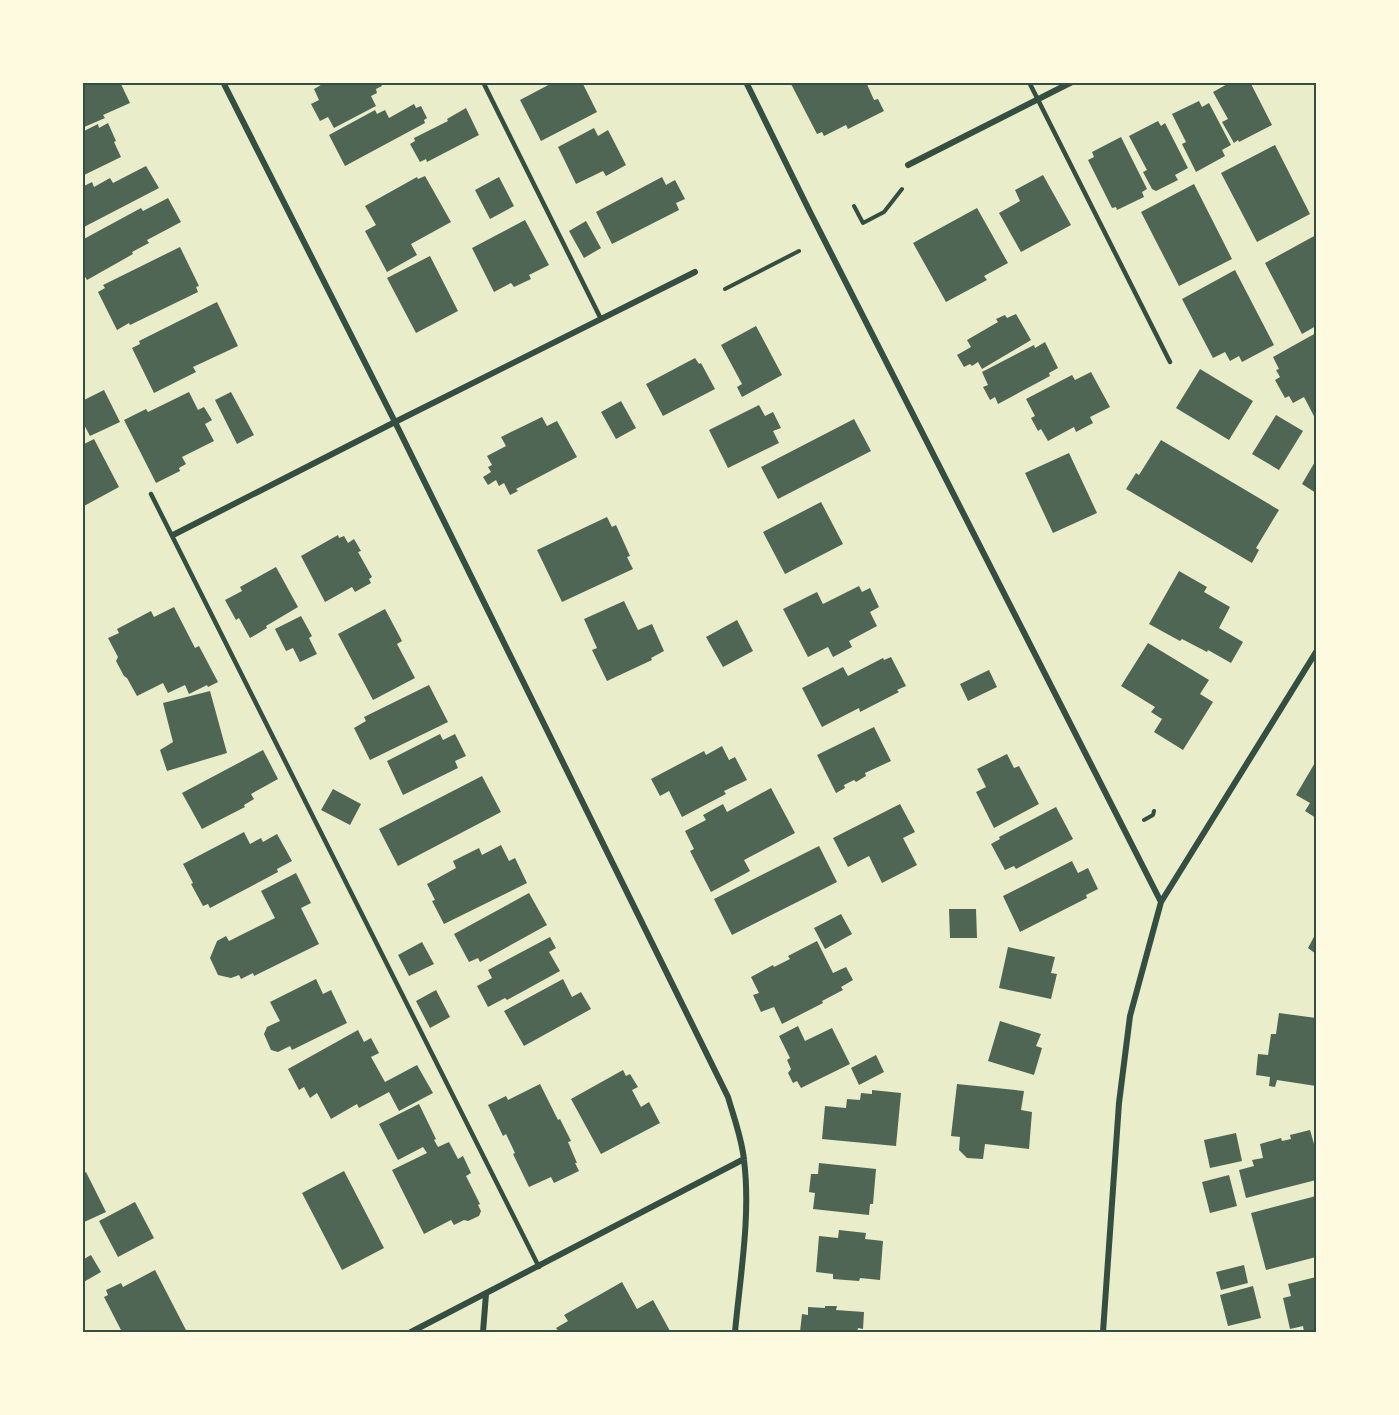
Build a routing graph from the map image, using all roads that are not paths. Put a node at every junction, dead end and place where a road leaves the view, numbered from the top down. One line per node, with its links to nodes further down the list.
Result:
1 (223, 82): 11 (street)
2 (483, 82): 9 (lane)
3 (746, 82): 15 (street)
4 (1029, 82): 6 (lane)
5 (1072, 82): 6 (street)
6 (1038, 100): 7 (street); 10 (lane)
7 (908, 165)
8 (695, 272): 9 (street)
9 (601, 319): 11 (street)
10 (1170, 362)
11 (395, 422): 13 (street); 16 (street)
12 (151, 494): 13 (lane)
13 (173, 536): 17 (lane)
14 (1317, 652): 15 (street)
15 (1161, 902): 22 (street)
16 (744, 1160): 17 (street); 21 (street)
17 (539, 1267): 18 (street)
18 (486, 1294): 19 (street); 20 (street)
19 (411, 1332)
20 (483, 1332)
21 (735, 1332)
22 (1103, 1332)

